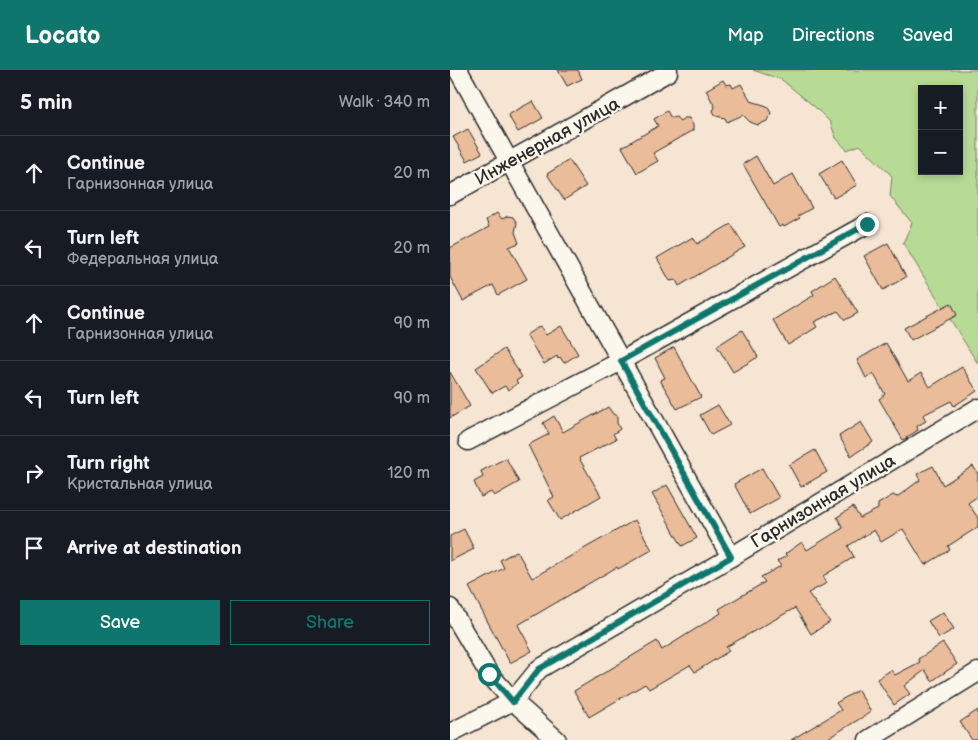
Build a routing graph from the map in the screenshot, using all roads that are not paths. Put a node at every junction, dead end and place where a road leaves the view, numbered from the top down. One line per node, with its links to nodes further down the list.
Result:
1 (458, 70): 3 (street)
2 (668, 70): 3 (street, Инженерная улица)
3 (510, 162): 4 (street, Инженерная улица); 6 (street)
4 (450, 195)
5 (867, 224): 6 (street)
6 (621, 361): 8 (street); 9 (street)
7 (978, 408): 9 (street, Гарнизонная улица)
8 (468, 441)
9 (731, 557): 12 (street, Гарнизонная улица)
10 (450, 608): 12 (street)
11 (978, 672): 15 (street)
12 (513, 702): 13 (street); 14 (street)
13 (450, 733)
14 (557, 740)
15 (868, 740)

